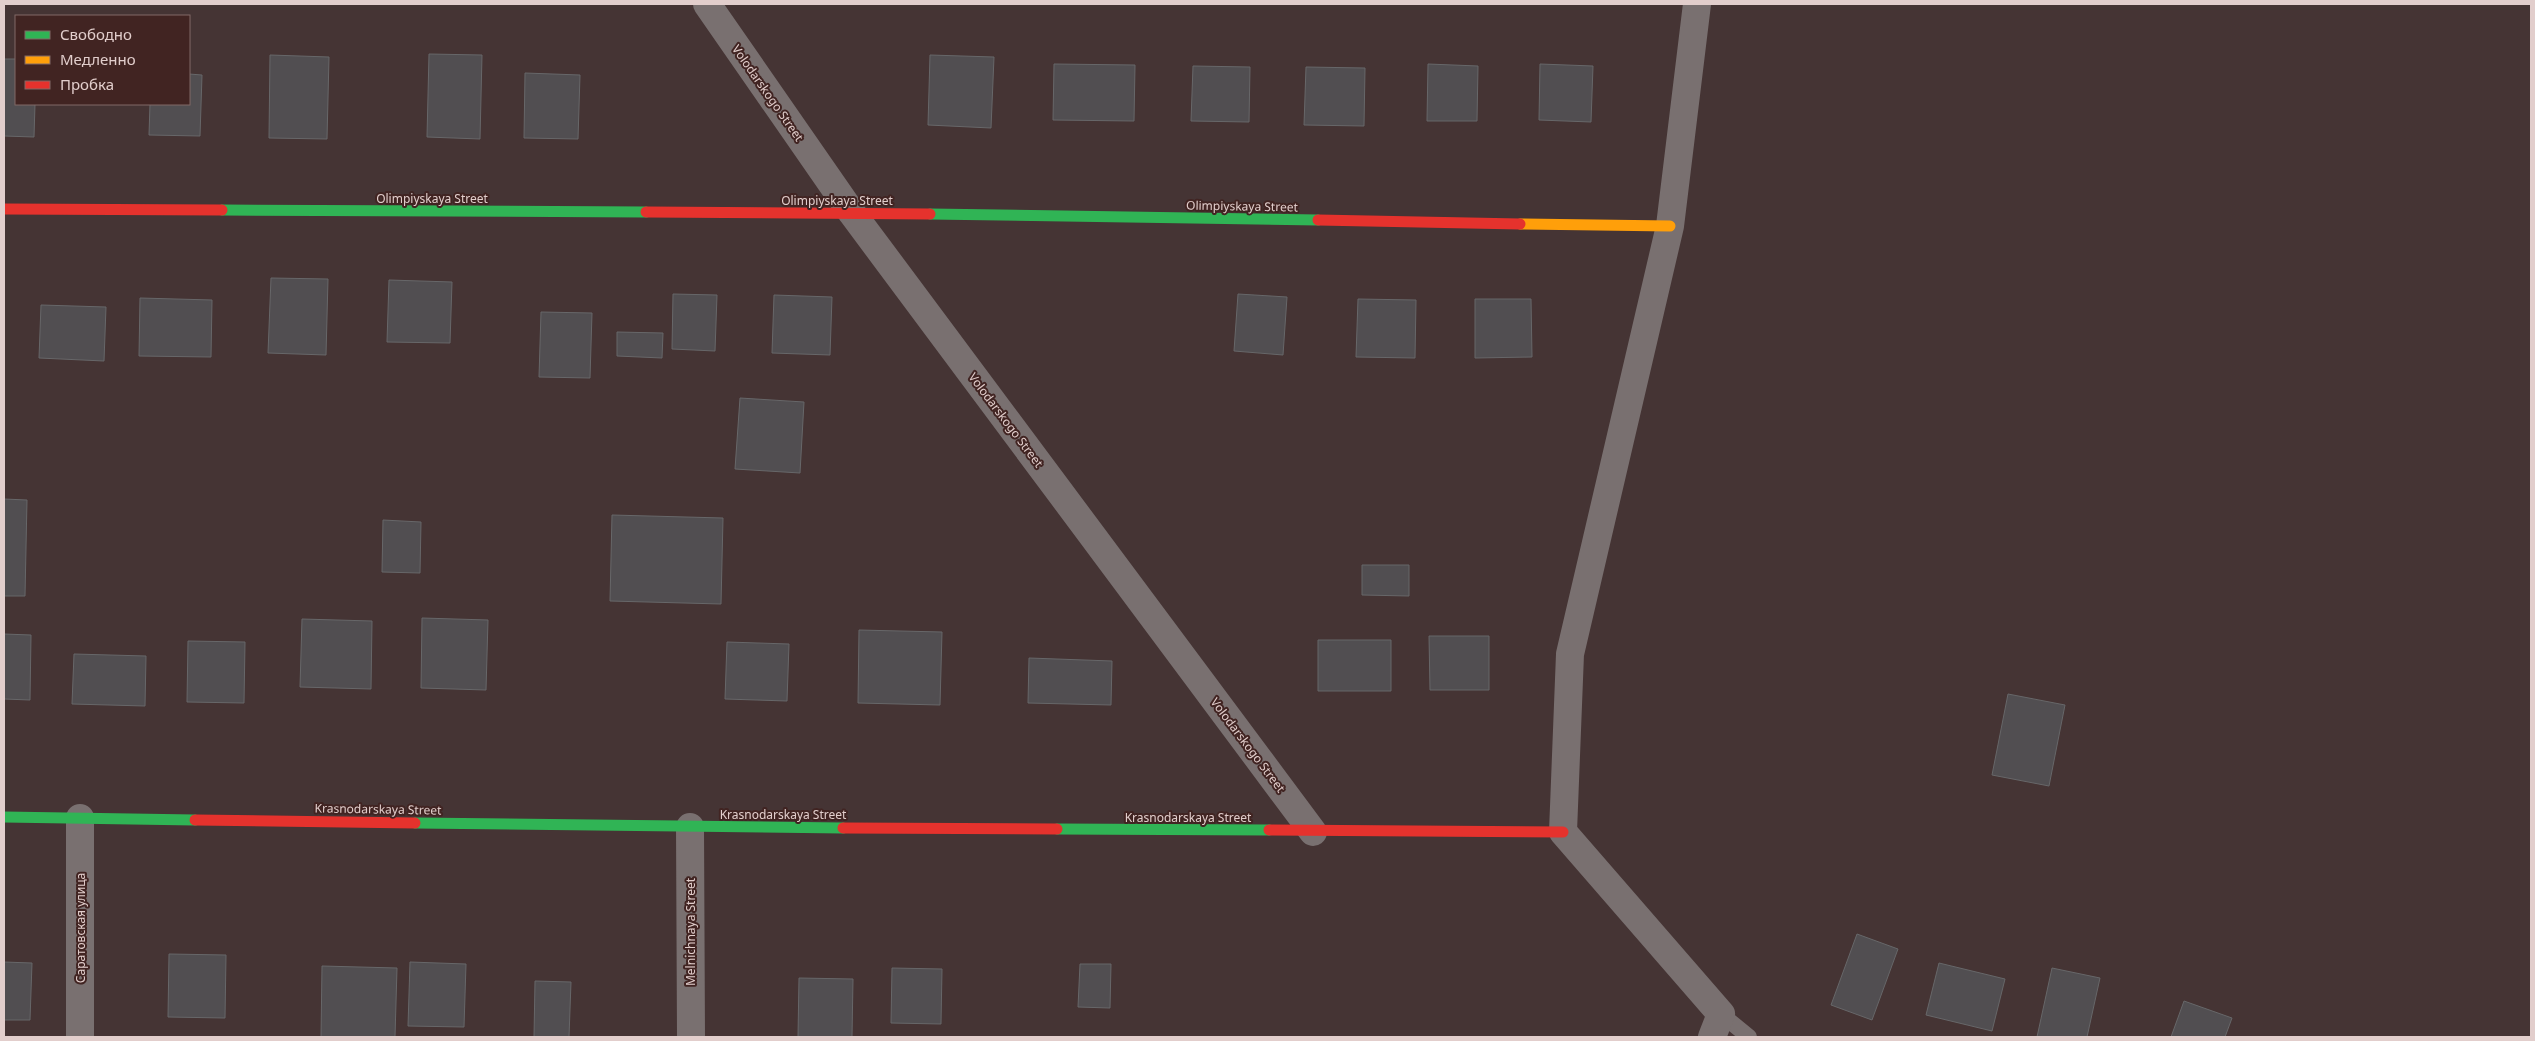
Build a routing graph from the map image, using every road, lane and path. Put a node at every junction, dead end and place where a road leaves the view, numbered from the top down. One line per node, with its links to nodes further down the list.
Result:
1 (706, 4): 4 (street, Volodarskogo Street)
2 (1697, 4): 5 (street)
3 (4, 210): 4 (street, Olimpiyskaya Street)
4 (852, 214): 5 (street, Olimpiyskaya Street); 9 (street, Volodarskogo Street)
5 (1670, 226): 10 (street)
6 (4, 817): 7 (street, Krasnodarskaya Street)
7 (80, 818): 8 (street, Krasnodarskaya Street); 12 (street, Саратовская улица)
8 (690, 827): 9 (street, Krasnodarskaya Street); 13 (street, Melnichnaya Street)
9 (1313, 832): 10 (street, Krasnodarskaya Street)
10 (1563, 832): 11 (street)
11 (1717, 1026): 14 (lane)
12 (80, 1037)
13 (691, 1037)
14 (1749, 1037)

